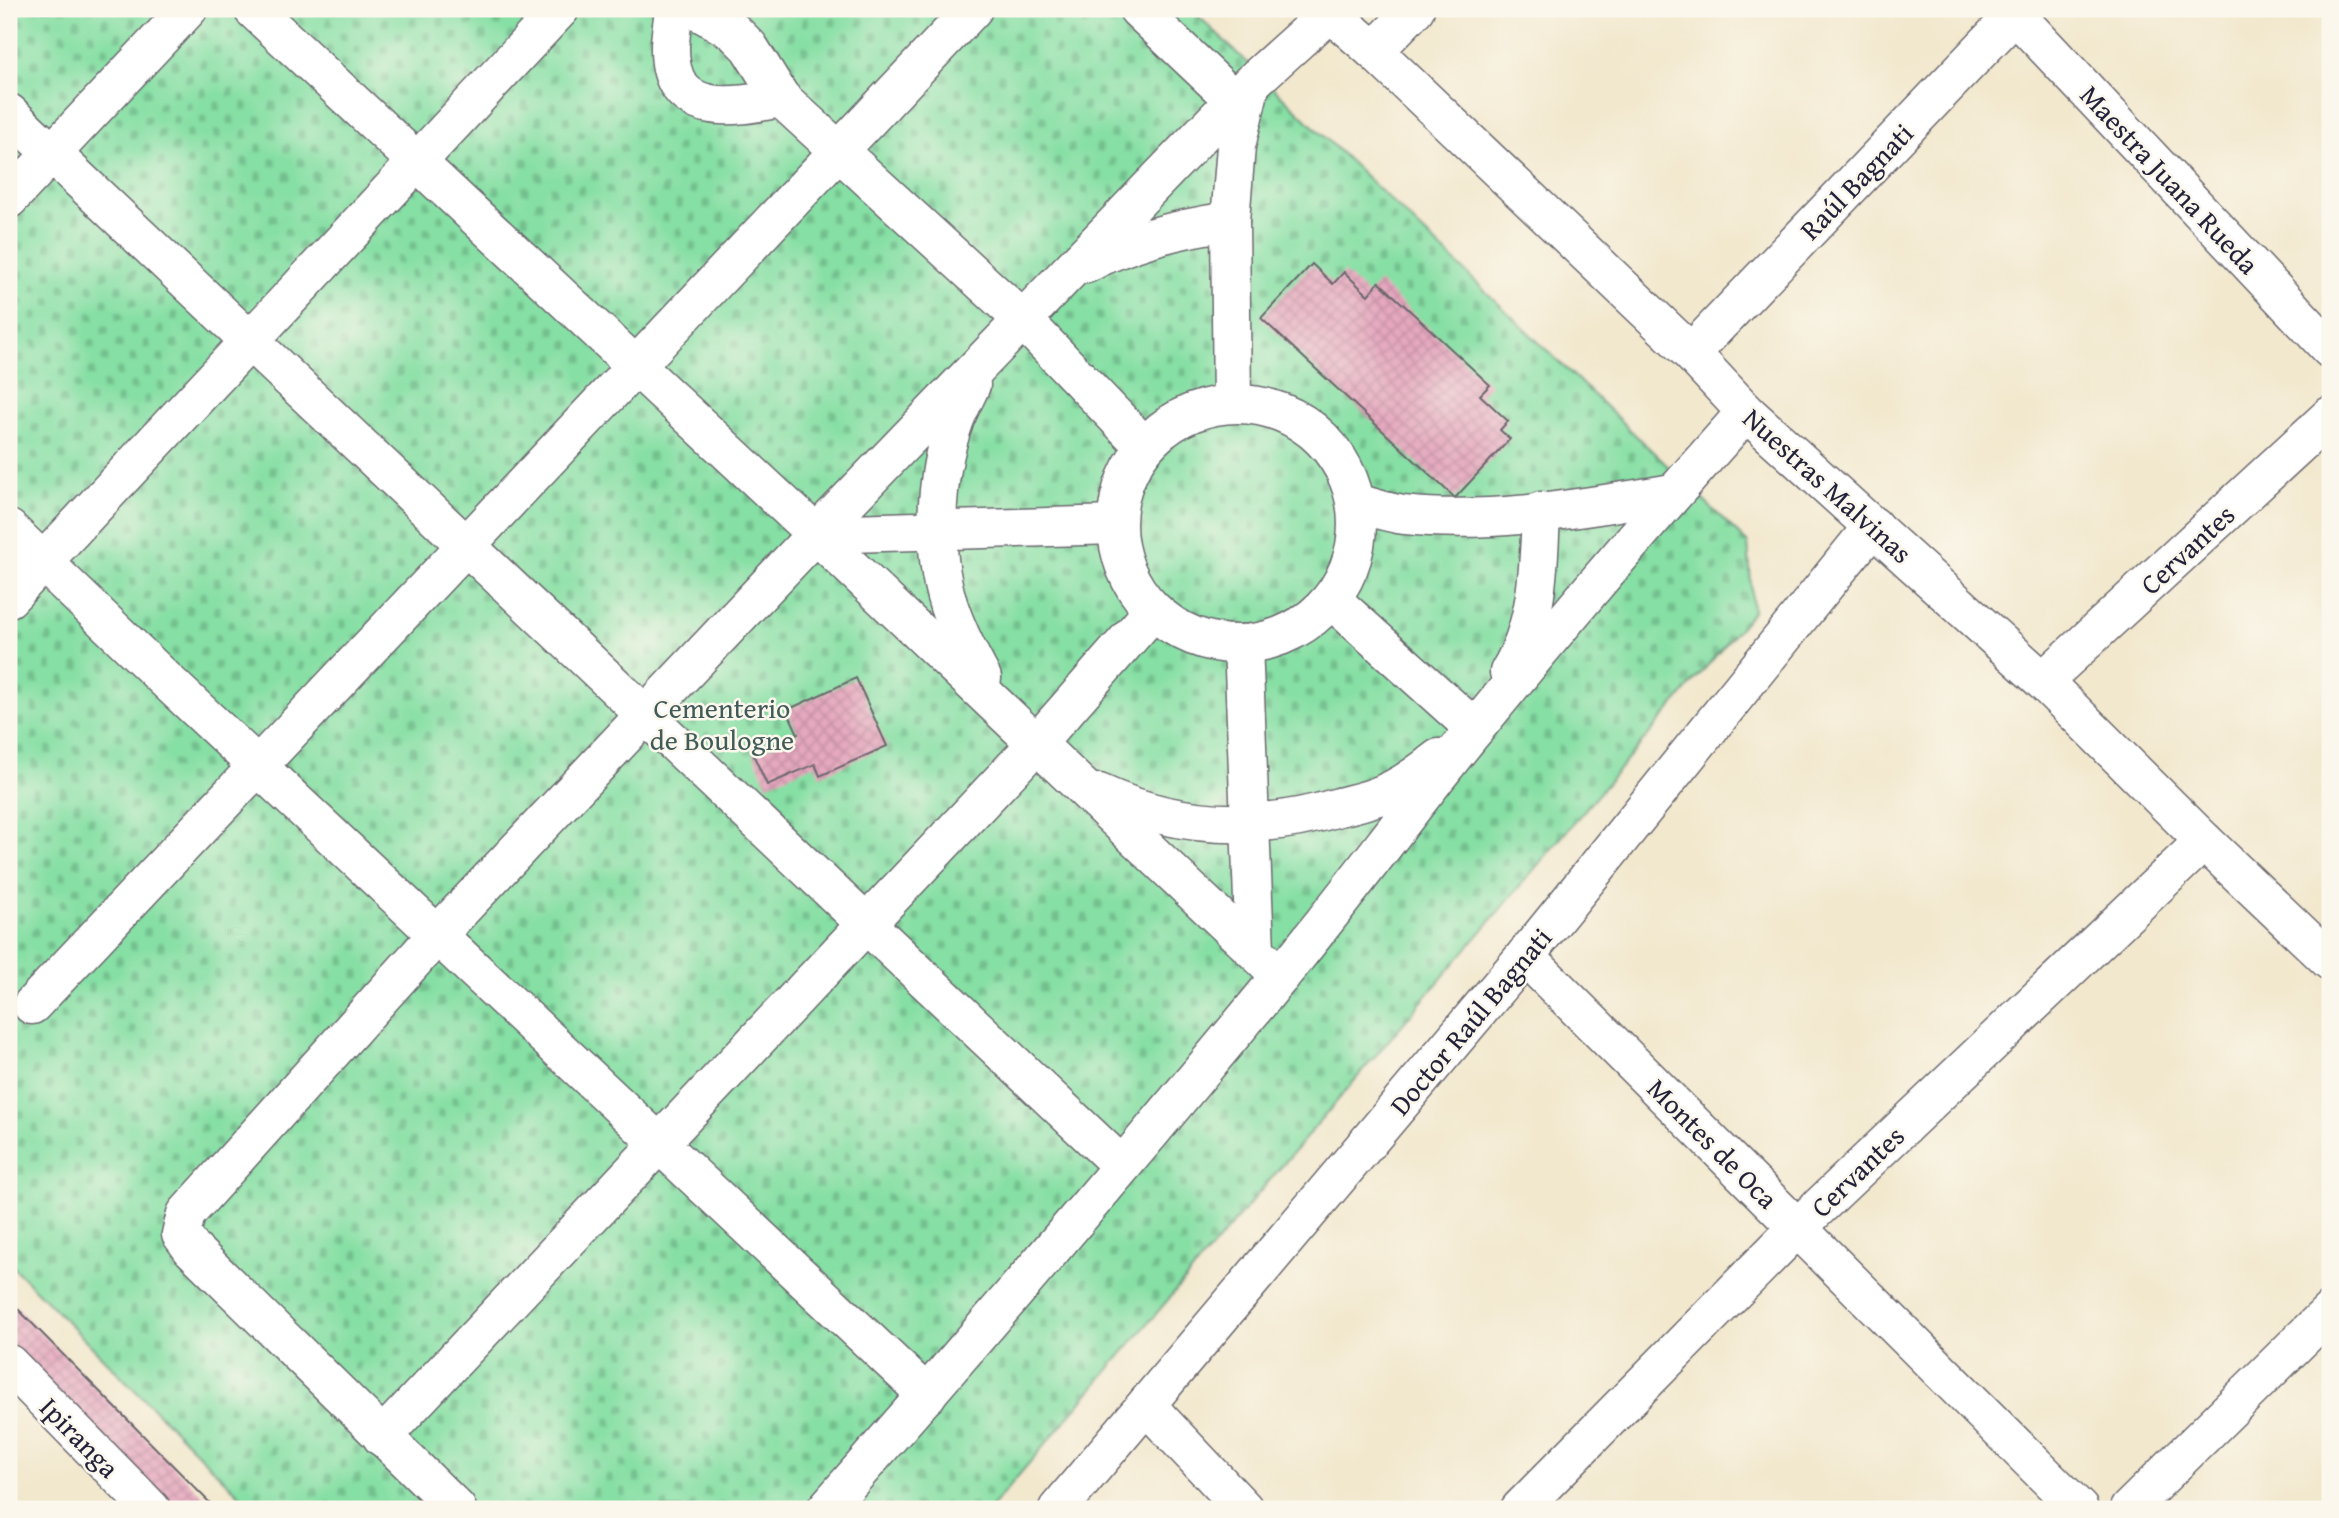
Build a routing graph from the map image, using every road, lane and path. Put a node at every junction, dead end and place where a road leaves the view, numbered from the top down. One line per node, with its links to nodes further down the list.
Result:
1 (188, 9): 16 (street)
2 (253, 9): 17 (street)
3 (559, 9): 17 (street)
4 (674, 9): 13 (street)
5 (695, 9): 13 (street)
6 (973, 9): 15 (street)
7 (1138, 9): 12 (street)
8 (1415, 9): 11 (street)
9 (1328, 10): 11 (street, Nuestras Malvinas); 12 (street)
10 (2015, 10): 23 (street, Maestra Juana Rueda); 24 (street, Raúl Bagnati)
11 (1374, 51): 24 (street, Nuestras Malvinas)
12 (1242, 92): 19 (street); 20 (street)
13 (781, 98): 15 (street)
14 (9, 113): 16 (street)
15 (839, 151): 21 (street); 26 (street)
16 (52, 153): 18 (street); 22 (street)
17 (416, 162): 22 (street); 26 (street)
18 (9, 199)
19 (1230, 221): 20 (street); 27 (street)
20 (1065, 276): 21 (street)
21 (1023, 320): 25 (street); 30 (street)
22 (249, 341): 39 (street); 40 (street)
23 (2330, 349)
24 (1691, 354): 28 (street, Nuestras Malvinas)
25 (981, 364): 37 (street); 38 (street)
26 (635, 366): 38 (street); 39 (street)
27 (1232, 403): 30 (street); 32 (street)
28 (1746, 412): 31 (street); 35 (street, Nuestras Malvinas)
29 (2330, 416): 45 (street, Cervantes)
30 (1144, 446): 34 (street)
31 (1673, 494): 33 (street); 48 (street)
32 (1356, 503): 33 (street); 42 (street)
33 (1541, 511): 48 (street)
34 (1116, 525): 37 (street); 43 (street)
35 (1873, 526): 45 (street, Nuestras Malvinas); 56 (street, Doctor Raúl Bagnati)
36 (9, 529): 40 (street)
37 (938, 531): 38 (street); 46 (street)
38 (816, 534): 46 (street); 47 (street)
39 (466, 546): 47 (street); 50 (street)
40 (43, 561): 41 (street); 50 (street)
41 (9, 598)
42 (1331, 599): 44 (street); 48 (street)
43 (1153, 611): 44 (street); 49 (street)
44 (1243, 644): 52 (street)
45 (2043, 681): 53 (street, Nuestras Malvinas)
46 (995, 703): 49 (street)
47 (645, 715): 54 (street); 55 (street)
48 (1475, 729): 52 (street); 58 (street)
49 (1037, 743): 51 (street); 54 (street)
50 (258, 766): 55 (street); 59 (street)
51 (1081, 785): 52 (street); 58 (street)
52 (1250, 825): 58 (street)
53 (2204, 841): 57 (street, Nuestras Malvinas); 62 (street, Cervantes)
54 (865, 926): 60 (street); 61 (street)
55 (437, 935): 60 (street); 67 (street)
56 (1525, 956): 62 (street, Montes de Oca); 66 (street, Doctor Raúl Bagnati)
57 (2330, 961)
58 (1268, 963): 61 (street)
59 (32, 1005)
60 (659, 1143): 65 (street); 67 (street)
61 (1122, 1166): 65 (street)
62 (1798, 1227): 73 (street, Cervantes); 74 (street, Montes de Oca)
63 (2330, 1311): 75 (street)
64 (9, 1364): 68 (street, Ipiranga)
65 (927, 1395): 70 (street)
66 (1146, 1405): 71 (street, Doctor Raúl Bagnati); 72 (street)
67 (382, 1437): 69 (street)
68 (151, 1509)
69 (457, 1509)
70 (826, 1509)
71 (1058, 1509)
72 (1244, 1509)
73 (1520, 1509)
74 (2079, 1509)
75 (2129, 1509)

